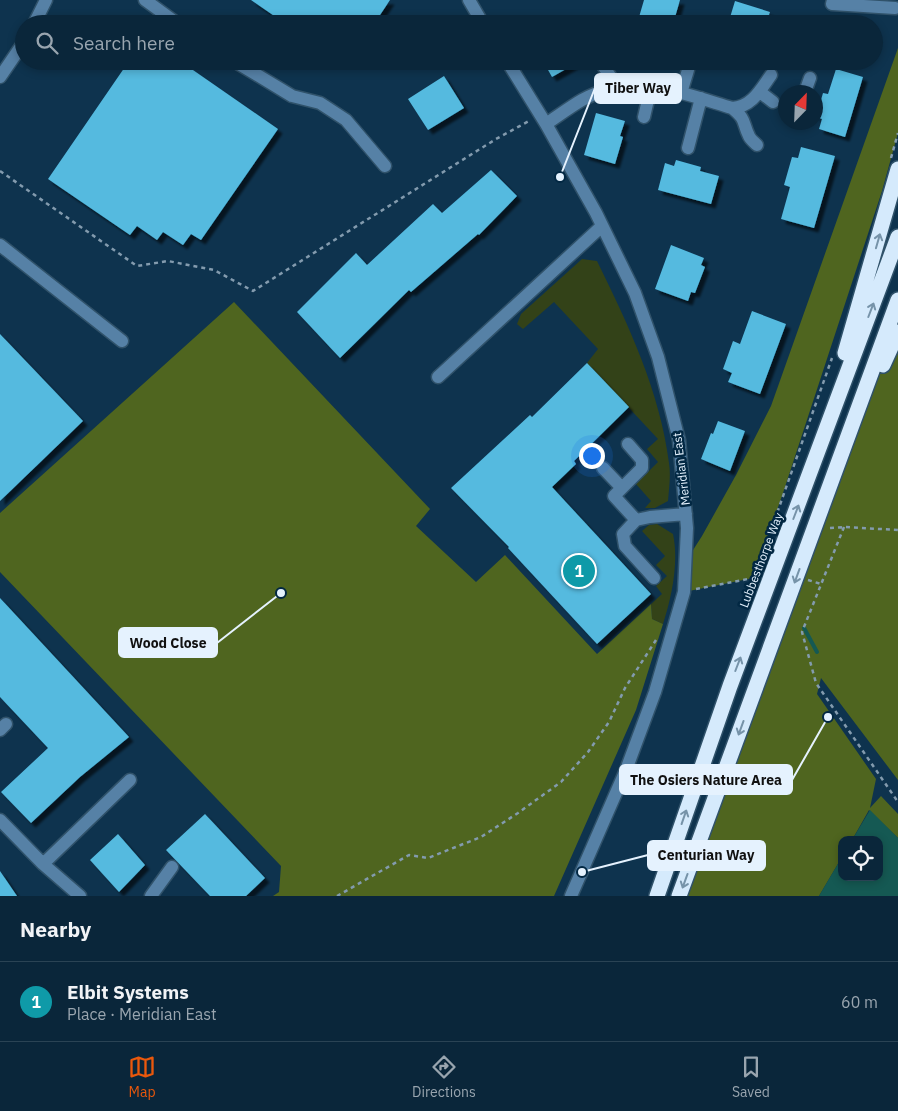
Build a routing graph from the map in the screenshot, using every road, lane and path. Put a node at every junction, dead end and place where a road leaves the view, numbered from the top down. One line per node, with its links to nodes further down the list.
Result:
1 (46, 0): 6 (street)
2 (145, 0): 7 (street)
3 (469, 0): 8 (street)
4 (833, 0): 5 (street)
5 (894, 8)
6 (38, 15)
7 (166, 15)
8 (478, 15)
9 (15, 56): 15 (street)
10 (249, 70): 30 (street)
11 (513, 70): 27 (street, Meridian East)
12 (608, 70): 19 (street)
13 (688, 70): 20 (street)
14 (771, 75): 21 (street)
15 (0, 78)
16 (810, 78): 17 (street)
17 (808, 85)
18 (651, 87): 19 (street); 20 (street); 25 (street)
19 (614, 89): 27 (street)
20 (681, 92): 22 (street)
21 (760, 92): 23 (street); 24 (street)
22 (701, 98): 24 (street); 29 (street)
23 (773, 102)
24 (732, 108): 28 (street)
25 (644, 117)
26 (529, 121): 32 (path)
27 (546, 124): 33 (street, Meridian East)
28 (753, 140)
29 (688, 148)
30 (385, 166)
31 (898, 169): 42 (highway, one-way to 31)
32 (0, 171)
33 (602, 226): 39 (street); 46 (street, Meridian East)
34 (898, 237): 42 (highway, Lubbesthorpe Way, one-way to 34)
35 (0, 245): 38 (street)
36 (898, 300): 43 (highway)
37 (898, 332): 43 (highway)
38 (122, 341)
39 (438, 377)
40 (628, 444): 44 (street)
41 (603, 468): 44 (street)
42 (811, 472): 63 (highway, Lubbesthorpe Way, one-way to 42)
43 (834, 475): 48 (highway)
44 (622, 488): 47 (street)
45 (783, 493): 52 (path)
46 (686, 514): 47 (street); 52 (street, Meridian East)
47 (636, 520): 51 (street)
48 (816, 524): 49 (path); 64 (highway, one-way to 64)
49 (844, 527): 50 (path); 55 (path)
50 (898, 530)
51 (654, 578)
52 (684, 592): 62 (street, Meridian East)
53 (657, 638): 61 (path)
54 (130, 780): 57 (street)
55 (898, 802)
56 (0, 820): 57 (street)
57 (44, 864): 59 (street)
58 (172, 867): 60 (street)
59 (80, 896)
60 (150, 896)
61 (337, 896)
62 (571, 896)
63 (657, 896)
64 (679, 896)

